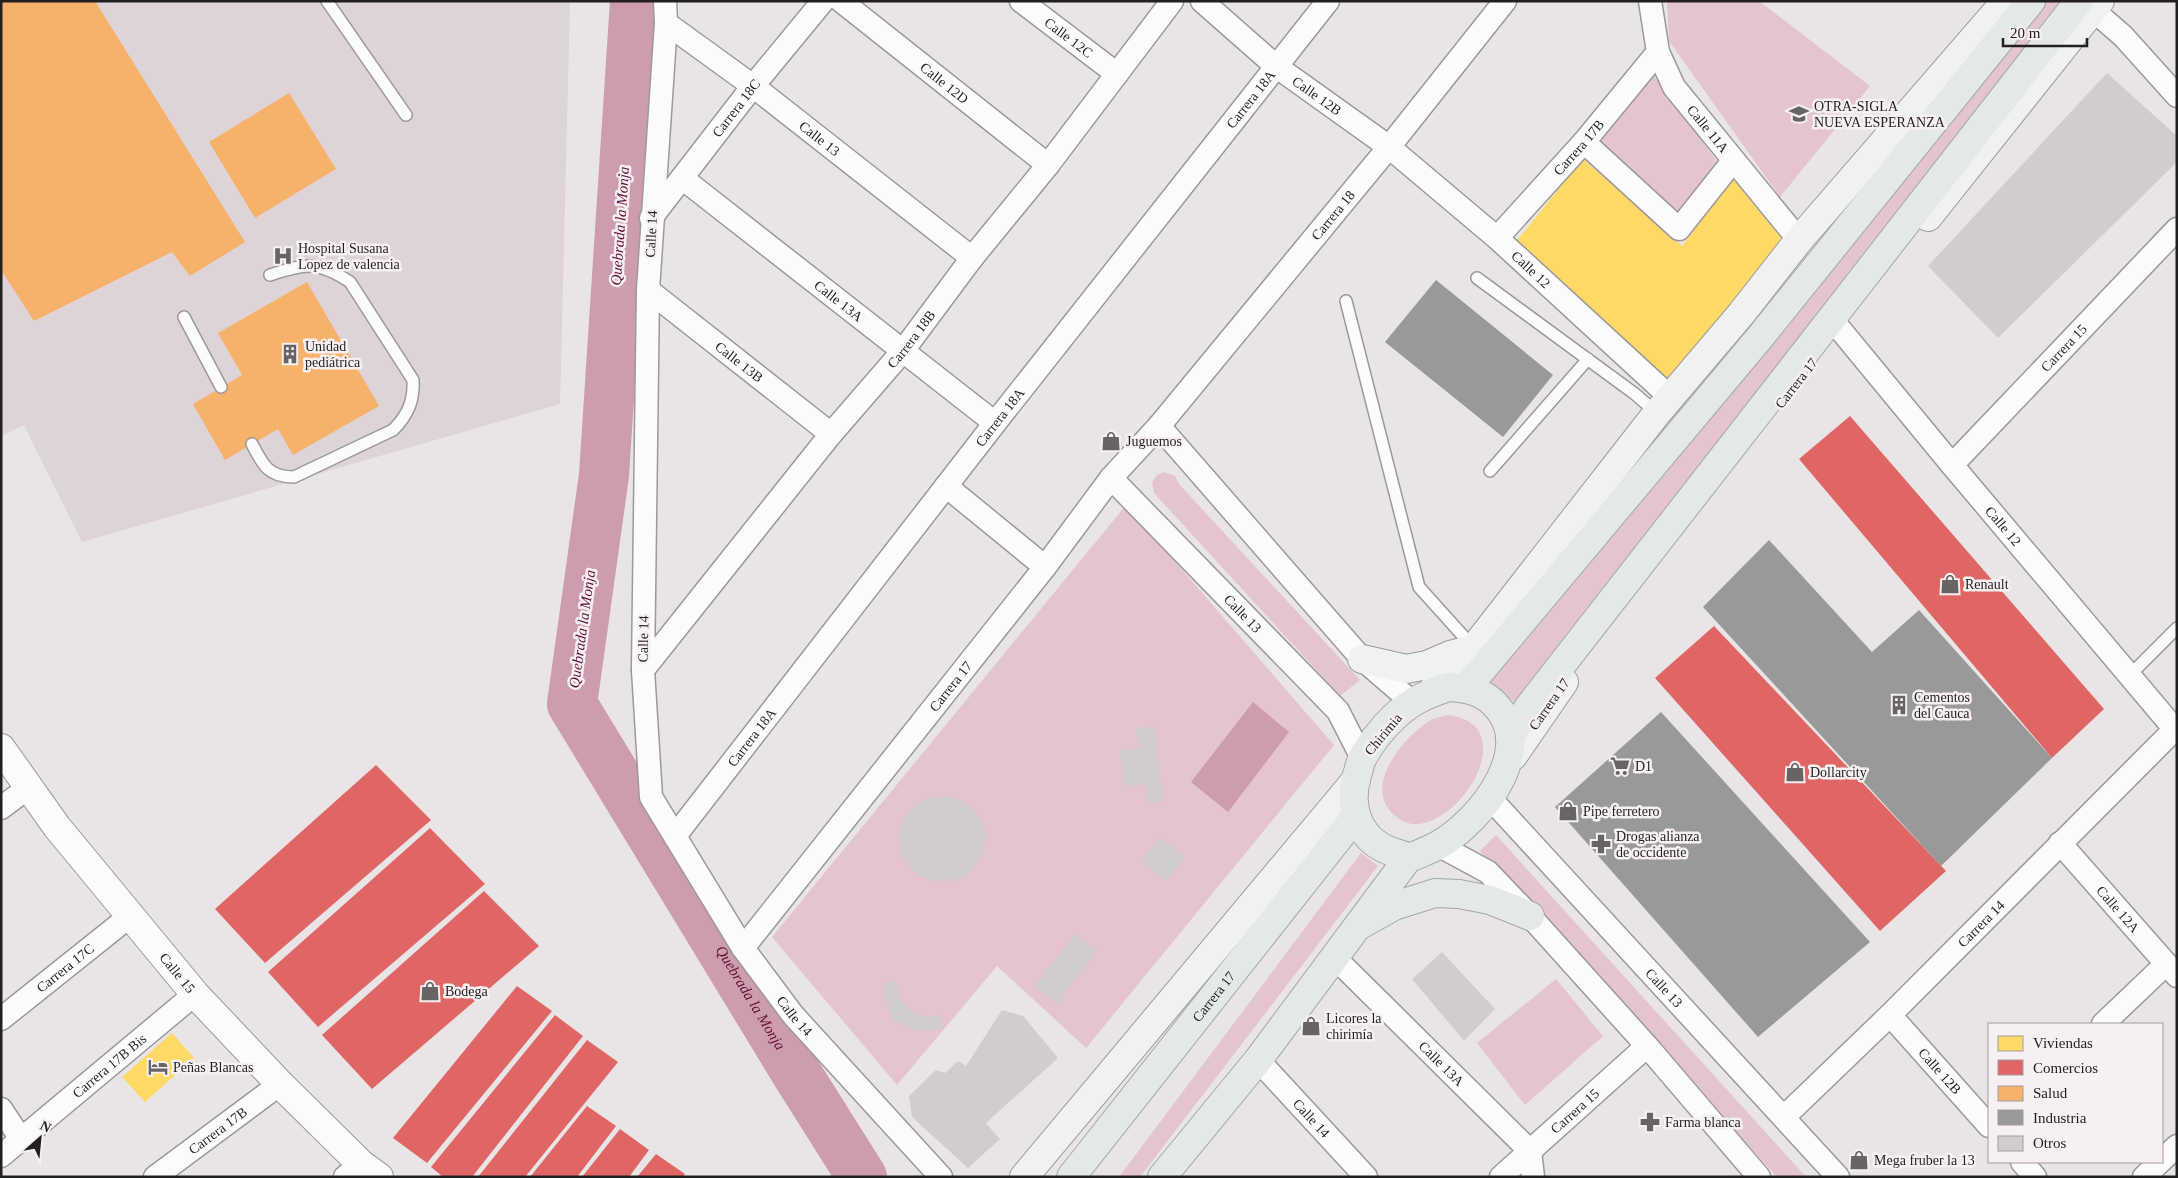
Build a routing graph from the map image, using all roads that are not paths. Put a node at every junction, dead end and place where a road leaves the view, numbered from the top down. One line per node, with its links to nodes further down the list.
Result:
1 (327, 1): 19 (lane)
2 (823, 1): 17 (street, Carrera 18C)
3 (841, 1): 23 (street, Calle 12D)
4 (1022, 1): 16 (street, Calle 12C)
5 (1172, 1): 16 (street, Carrera 18B)
6 (1202, 1): 15 (street, Calle 12B)
7 (1328, 1): 15 (street, Carrera 18A)
8 (1505, 1): 21 (street, Carrera 18)
9 (1650, 1): 14 (street, Calle 11A)
10 (2006, 1): 28 (main road)
11 (2031, 1): 37 (main road)
12 (2091, 4): 18 (street); 36 (main road, Carrera 17)
13 (666, 8): 17 (street, Calle 13); 25 (street, Calle 14)
14 (1658, 52): 20 (street, Carrera 17B); 22 (street, Calle 11A)
15 (1277, 67): 21 (street, Calle 12B); 42 (street, Carrera 18A)
16 (1117, 74): 23 (street, Carrera 18B)
17 (753, 86): 24 (street, Carrera 18C); 29 (street, Calle 13)
18 (2177, 96)
19 (406, 115)
20 (1584, 142): 22 (street); 27 (street, Carrera 17B)
21 (1389, 147): 27 (street, Calle 12); 43 (street, Carrera 18)
22 (1733, 161): 28 (street, Calle 11A)
23 (1048, 165): 29 (street, Carrera 18B)
24 (682, 178): 25 (street, Carrera 18C); 38 (street, Calle 13A)
25 (652, 218): 32 (street, Calle 14)
26 (2177, 229): 46 (street, Carrera 15)
27 (1497, 238): 41 (street, Calle 12)
28 (1799, 240): 34 (main road)
29 (972, 258): 38 (street, Carrera 18B)
30 (270, 275): 45 (lane)
31 (1476, 278): 39 (lane)
32 (648, 290): 44 (street, Calle 13B); 54 (street, Calle 14)
33 (1346, 301): 52 (lane)
34 (1741, 314): 37 (main road); 41 (main road)
35 (184, 317): 40 (lane)
36 (1835, 323): 46 (street, Calle 12); 59 (main road, Carrera 17); 62 (main road, Carrera 17)
37 (1761, 336): 56 (main road)
38 (902, 352): 42 (street, Calle 13A); 44 (street, Carrera 18B)
39 (1588, 359): 41 (lane); 47 (lane)
40 (222, 387)
41 (1664, 405): 52 (main road)
42 (995, 423): 49 (street, Carrera 18A)
43 (1159, 426): 48 (street, Carrera 17); 53 (street)
44 (831, 434): 54 (street, Carrera 18B)
45 (252, 444)
46 (1952, 465): 55 (street, Calle 12)
47 (1490, 471)
48 (1111, 478): 50 (street, Carrera 17); 61 (street, Calle 13)
49 (946, 486): 50 (street); 67 (street, Carrera 18A)
50 (1046, 567): 74 (street, Carrera 17)
51 (2177, 628): 55 (lane)
52 (1474, 648): 53 (main road); 57 (main road)
53 (1362, 659): 57 (street)
54 (643, 670): 67 (street, Calle 14)
55 (2129, 676): 58 (street, Calle 12)
56 (1465, 687): 57 (main road, Chirimia); 59 (main road)
57 (1420, 698): 61 (main road, Chirimia)
58 (2176, 730): 68 (street, Carrera 14)
59 (1510, 737): 62 (main road)
60 (1, 748): 63 (street, Calle 15)
61 (1359, 769): 66 (main road); 98 (main road)
62 (1502, 772): 64 (main road)
63 (29, 787): 65 (street); 71 (street, Calle 15)
64 (1489, 797): 69 (main road); 85 (street, Calle 13)
65 (1, 808)
66 (1356, 816): 70 (main road); 99 (main road, Carrera 17)
67 (675, 836): 74 (street, Calle 14)
68 (2060, 843): 76 (street, Calle 12A); 78 (street, Carrera 14)
69 (1440, 846): 70 (main road); 72 (street)
70 (1410, 857): 73 (main road)
71 (130, 916): 77 (street, Calle 15); 79 (street, Carrera 17C)
72 (1530, 916): 73 (main road); 81 (street)
73 (1354, 929): 75 (main road)
74 (743, 948): 97 (street, Calle 14)
75 (1336, 958): 82 (main road); 89 (street, Calle 13A)
76 (2172, 970): 80 (street)
77 (195, 994): 83 (street, Calle 15); 87 (street, Carrera 17B Bis)
78 (1890, 1015): 85 (street, Carrera 14); 86 (street, Calle 12B)
79 (1, 1019)
80 (2103, 1023)
81 (1647, 1046): 89 (street, Carrera 15); 103 (street)
82 (1258, 1060): 95 (main road); 100 (street, Calle 14)
83 (280, 1084): 94 (street, Calle 15); 96 (street, Carrera 17B)
84 (1, 1108): 87 (street)
85 (1784, 1117): 104 (street, Calle 13)
86 (1988, 1125)
87 (21, 1139): 90 (street, Carrera 17B Bis)
88 (2177, 1146): 91 (street)
89 (1530, 1151): 101 (street, Carrera 15); 102 (street)
90 (1, 1156)
91 (2163, 1159)
92 (2023, 1163): 105 (street)
93 (2159, 1163): 106 (street)
94 (362, 1172)
95 (1166, 1175)
96 (155, 1177)
97 (941, 1177)
98 (1024, 1177)
99 (1071, 1177)
100 (1366, 1177)
101 (1501, 1177)
102 (1534, 1177)
103 (1759, 1177)
104 (1838, 1177)
105 (2035, 1177)
106 (2144, 1177)

